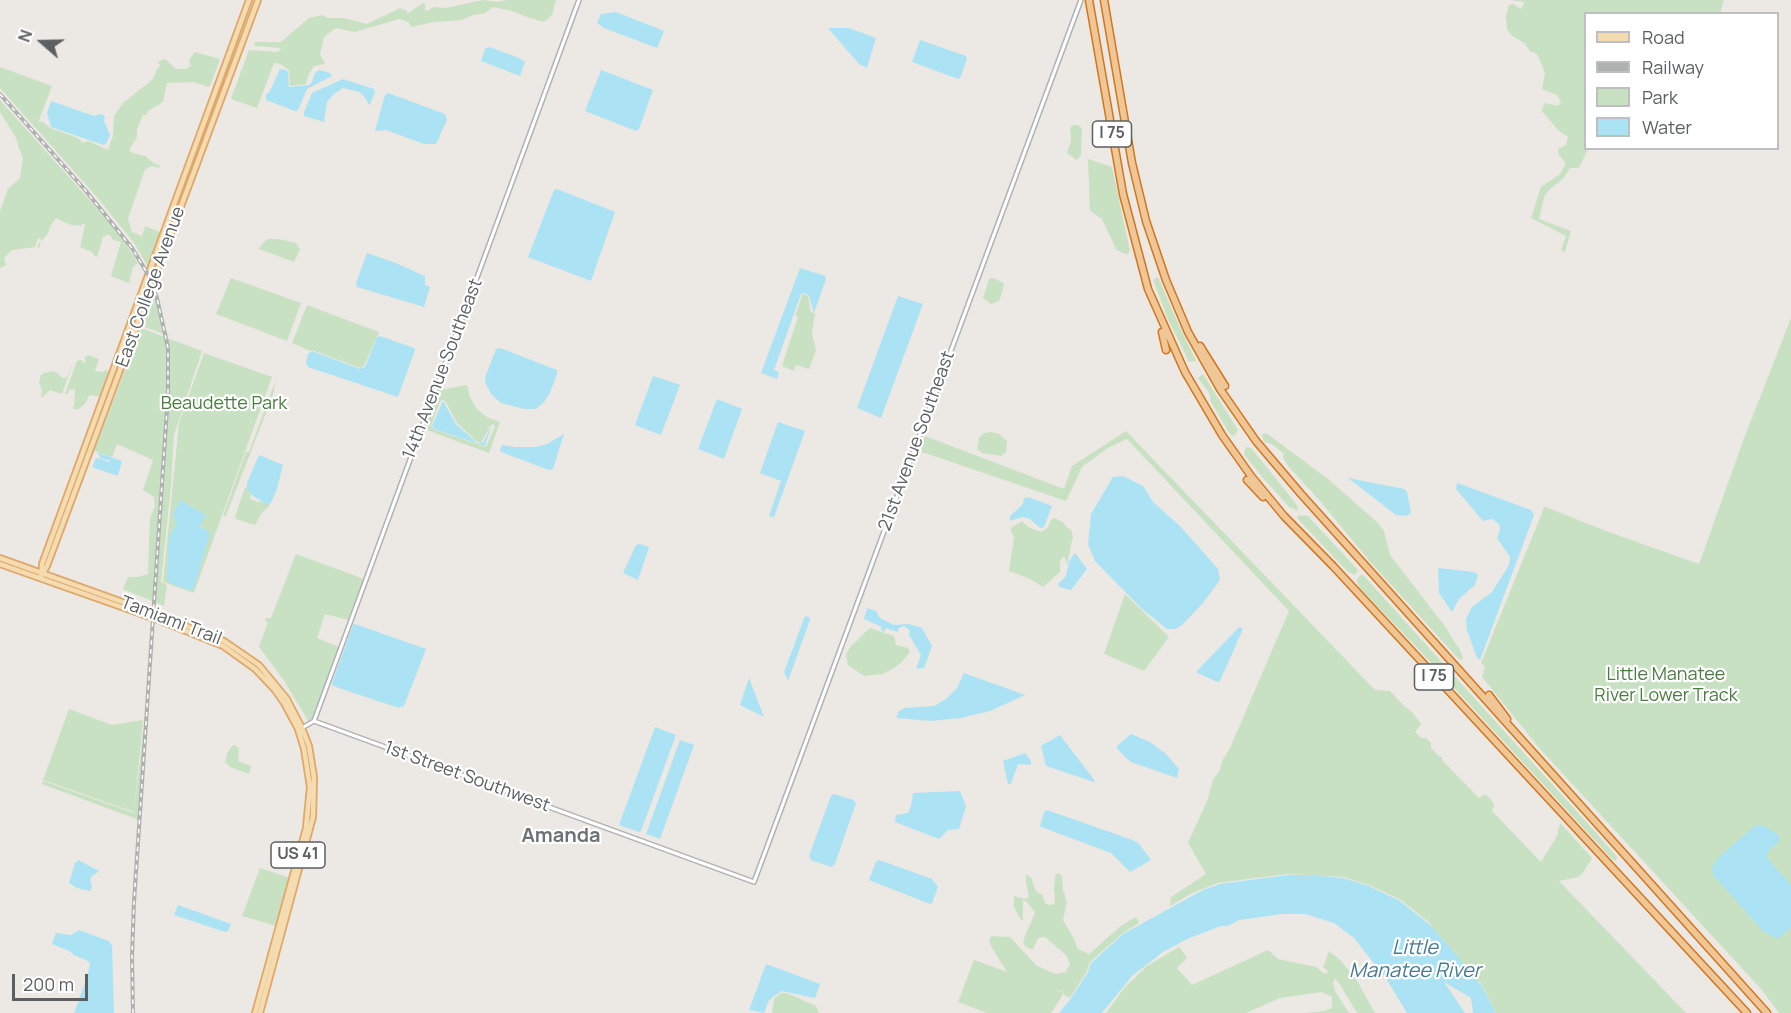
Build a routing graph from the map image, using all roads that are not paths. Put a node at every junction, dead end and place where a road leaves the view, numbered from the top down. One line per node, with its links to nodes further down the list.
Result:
1 (249, 0): 7 (main road, East College Avenue)
2 (258, 0): 8 (main road, East College Avenue)
3 (579, 0): 20 (street, 14th Avenue Southeast)
4 (1081, 0): 23 (street, 21st Avenue Southeast)
5 (1089, 0): 9 (highway, I 75)
6 (1104, 0): 10 (highway, I 75)
7 (195, 150): 8 (main road, East College Avenue); 8 (main road)
8 (185, 185): 12 (main road, East College Avenue); 13 (main road, East College Avenue)
9 (1158, 314): 11 (highway); 16 (highway, I 75)
10 (1183, 319): 14 (highway); 22 (highway, I 75)
11 (1166, 350)
12 (117, 378): 13 (main road); 18 (main road, East College Avenue)
13 (110, 379): 18 (main road, East College Avenue)
14 (1225, 386)
15 (1247, 480): 16 (highway)
16 (1284, 516): 26 (highway, I 75)
17 (0, 560): 18 (main road, Tamiami Trail / US 41)
18 (41, 576): 21 (main road, Tamiami Trail / US 41, bridge)
19 (1489, 696): 22 (highway)
20 (314, 721): 21 (street); 23 (street, 1st Street Southwest)
21 (300, 728): 24 (main road, Tamiami Trail / US 41); 25 (main road, Tamiami Trail / US 41)
22 (1525, 744): 27 (highway, I 75)
23 (754, 882)
24 (255, 1013)
25 (260, 1013)
26 (1746, 1013)
27 (1767, 1013)

